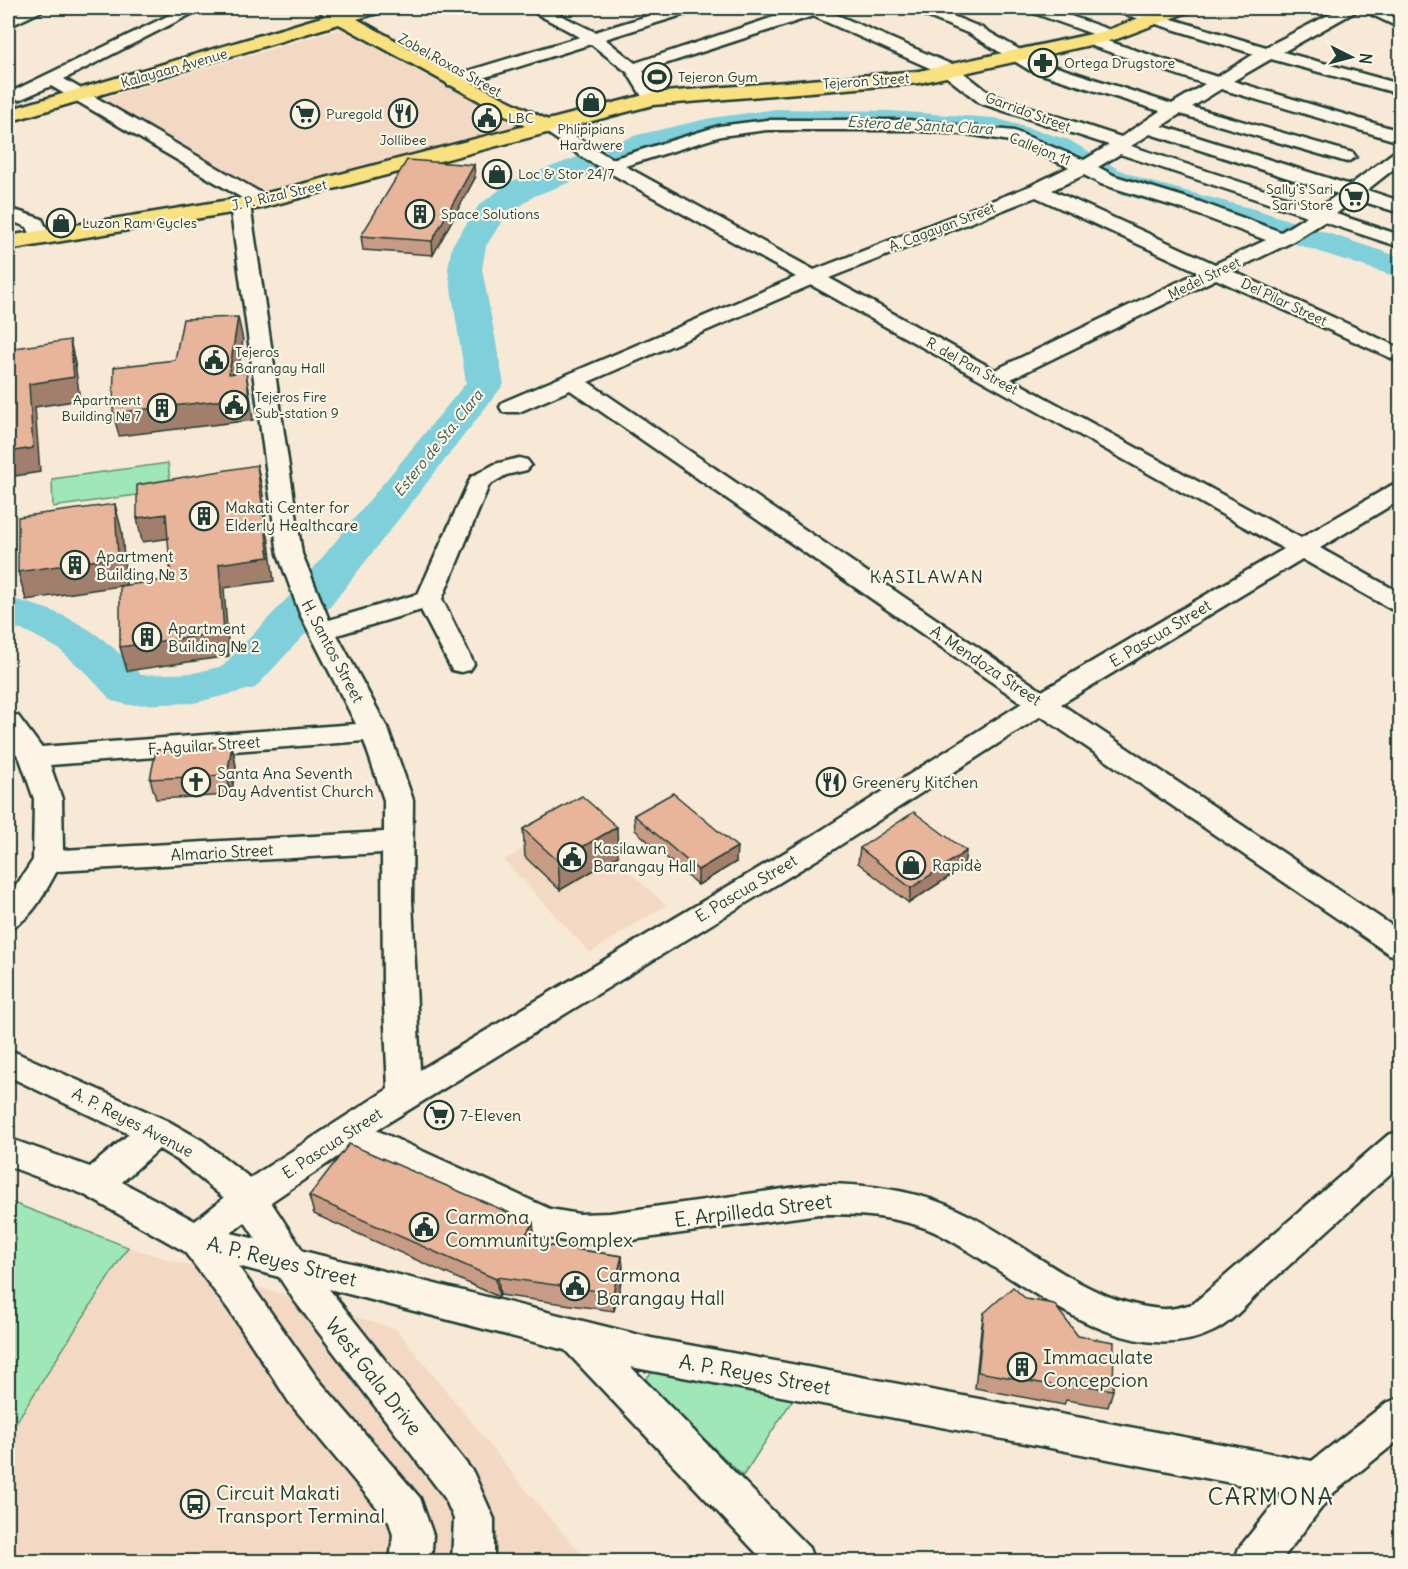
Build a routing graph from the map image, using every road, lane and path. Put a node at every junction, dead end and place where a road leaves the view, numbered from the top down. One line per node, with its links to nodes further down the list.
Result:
1 (40, 8): 16 (street)
2 (195, 8): 25 (street)
3 (322, 8): 12 (main road, Zobel Roxas Street)
4 (534, 8): 19 (street)
5 (689, 8): 15 (street)
6 (920, 8): 22 (street)
7 (1034, 8): 18 (street)
8 (1120, 8): 14 (street)
9 (1353, 8): 21 (street, A. Cagayan Street)
10 (1367, 8): 17 (street)
11 (811, 9): 23 (street); 24 (street, Garrido Street)
12 (355, 11): 26 (main road, Zobel Roxas Street); 30 (main road, Kalayaan Avenue)
13 (633, 11): 15 (street)
14 (1164, 12): 18 (main road, Tejeron Street); 21 (street)
15 (650, 19): 19 (street)
16 (8, 22)
17 (1401, 23)
18 (1110, 35): 20 (main road, Tejeron Street)
19 (591, 36): 23 (street); 26 (street)
20 (1089, 40): 22 (main road, Tejeron Street); 27 (street)
21 (1270, 52): 27 (street, A. Cagayan Street); 28 (street)
22 (1019, 54): 24 (main road, Tejeron Street); 32 (street)
23 (633, 69): 31 (street)
24 (949, 70): 31 (main road, Tejeron Street); 37 (street, Garrido Street)
25 (51, 79): 29 (street); 30 (street)
26 (461, 79): 34 (main road, Zobel Roxas Street)
27 (1220, 83): 32 (street, A. Cagayan Street); 36 (street)
28 (1401, 89)
29 (18, 95)
30 (78, 96): 33 (main road, Kalayaan Avenue); 45 (street)
31 (652, 99): 34 (main road, Tejeron Street)
32 (1176, 109): 35 (street, A. Cagayan Street); 39 (street)
33 (8, 116)
34 (546, 126): 40 (street, R. del Pan Street); 45 (main road, J. P. Rizal Street)
35 (1147, 127): 37 (street, A. Cagayan Street); 44 (street)
36 (1401, 137)
37 (1121, 146): 41 (street, A. Cagayan Street); 48 (street, Garrido Street)
38 (1401, 156): 42 (street, Medel Street)
39 (1347, 157)
40 (605, 162): 41 (street, Callejon 11); 54 (street, R. del Pan Street)
41 (1089, 165): 43 (street, A. Cagayan Street); 49 (street, Callejon 11)
42 (1393, 171): 44 (street, Medel Street)
43 (1037, 190): 53 (street, Del Pilar Street); 54 (street, A. Cagayan Street)
44 (1352, 192): 46 (street); 48 (street, Medel Street)
45 (251, 203): 50 (main road, J. P. Rizal Street); 64 (street, H. Santos Street)
46 (1401, 207)
47 (8, 213): 50 (street)
48 (1321, 216): 49 (street, Medel Street); 51 (street, Garrido Street)
49 (1288, 236): 53 (street, Medel Street)
50 (41, 238): 52 (main road, J. P. Rizal Street)
51 (1401, 241)
52 (8, 243)
53 (1217, 272): 55 (street, Del Pilar Street); 56 (street, Medel Street)
54 (813, 278): 56 (street, R. del Pan Street); 57 (street, A. Cagayan Street)
55 (1401, 356)
56 (994, 378): 61 (street, R. del Pan Street)
57 (573, 382): 58 (street, A. Cagayan Street); 66 (street, A. Mendoza Street)
58 (511, 407)
59 (519, 465): 62 (street)
60 (1401, 490): 61 (street, E. Pascua Street)
61 (1302, 548): 63 (street, R. del Pan Street); 66 (street, E. Pascua Street)
62 (429, 598): 64 (street); 65 (street)
63 (1401, 603)
64 (312, 612): 68 (street, H. Santos Street)
65 (461, 664)
66 (1042, 703): 73 (street, A. Mendoza Street); 75 (street, E. Pascua Street)
67 (8, 722): 69 (street)
68 (374, 729): 69 (street, F. Aguilar Street); 70 (street, H. Santos Street)
69 (33, 757): 71 (street)
70 (395, 842): 71 (street, Almario Street); 75 (street, H. Santos Street)
71 (48, 861): 72 (street)
72 (8, 917)
73 (1401, 946)
74 (8, 1063): 77 (street, A. P. Reyes Avenue)
75 (405, 1095): 76 (street, E. Pascua Street)
76 (356, 1126): 78 (street, E. Arpilleda Street); 81 (street, E. Pascua Street)
77 (156, 1131): 80 (street); 81 (street, A. P. Reyes Avenue)
78 (1401, 1145)
79 (8, 1152): 80 (street)
80 (95, 1184): 82 (street)
81 (249, 1198): 82 (street, E. Pascua Street); 83 (street, West Gala Drive)
82 (197, 1240): 83 (street, A. P. Reyes Street); 87 (street)
83 (290, 1262): 84 (street, A. P. Reyes Street); 88 (street, West Gala Drive)
84 (578, 1338): 86 (street, A. P. Reyes Street); 89 (street)
85 (1401, 1416): 86 (street)
86 (1318, 1481): 90 (street)
87 (410, 1562)
88 (473, 1562)
89 (794, 1562)
90 (1254, 1562)

